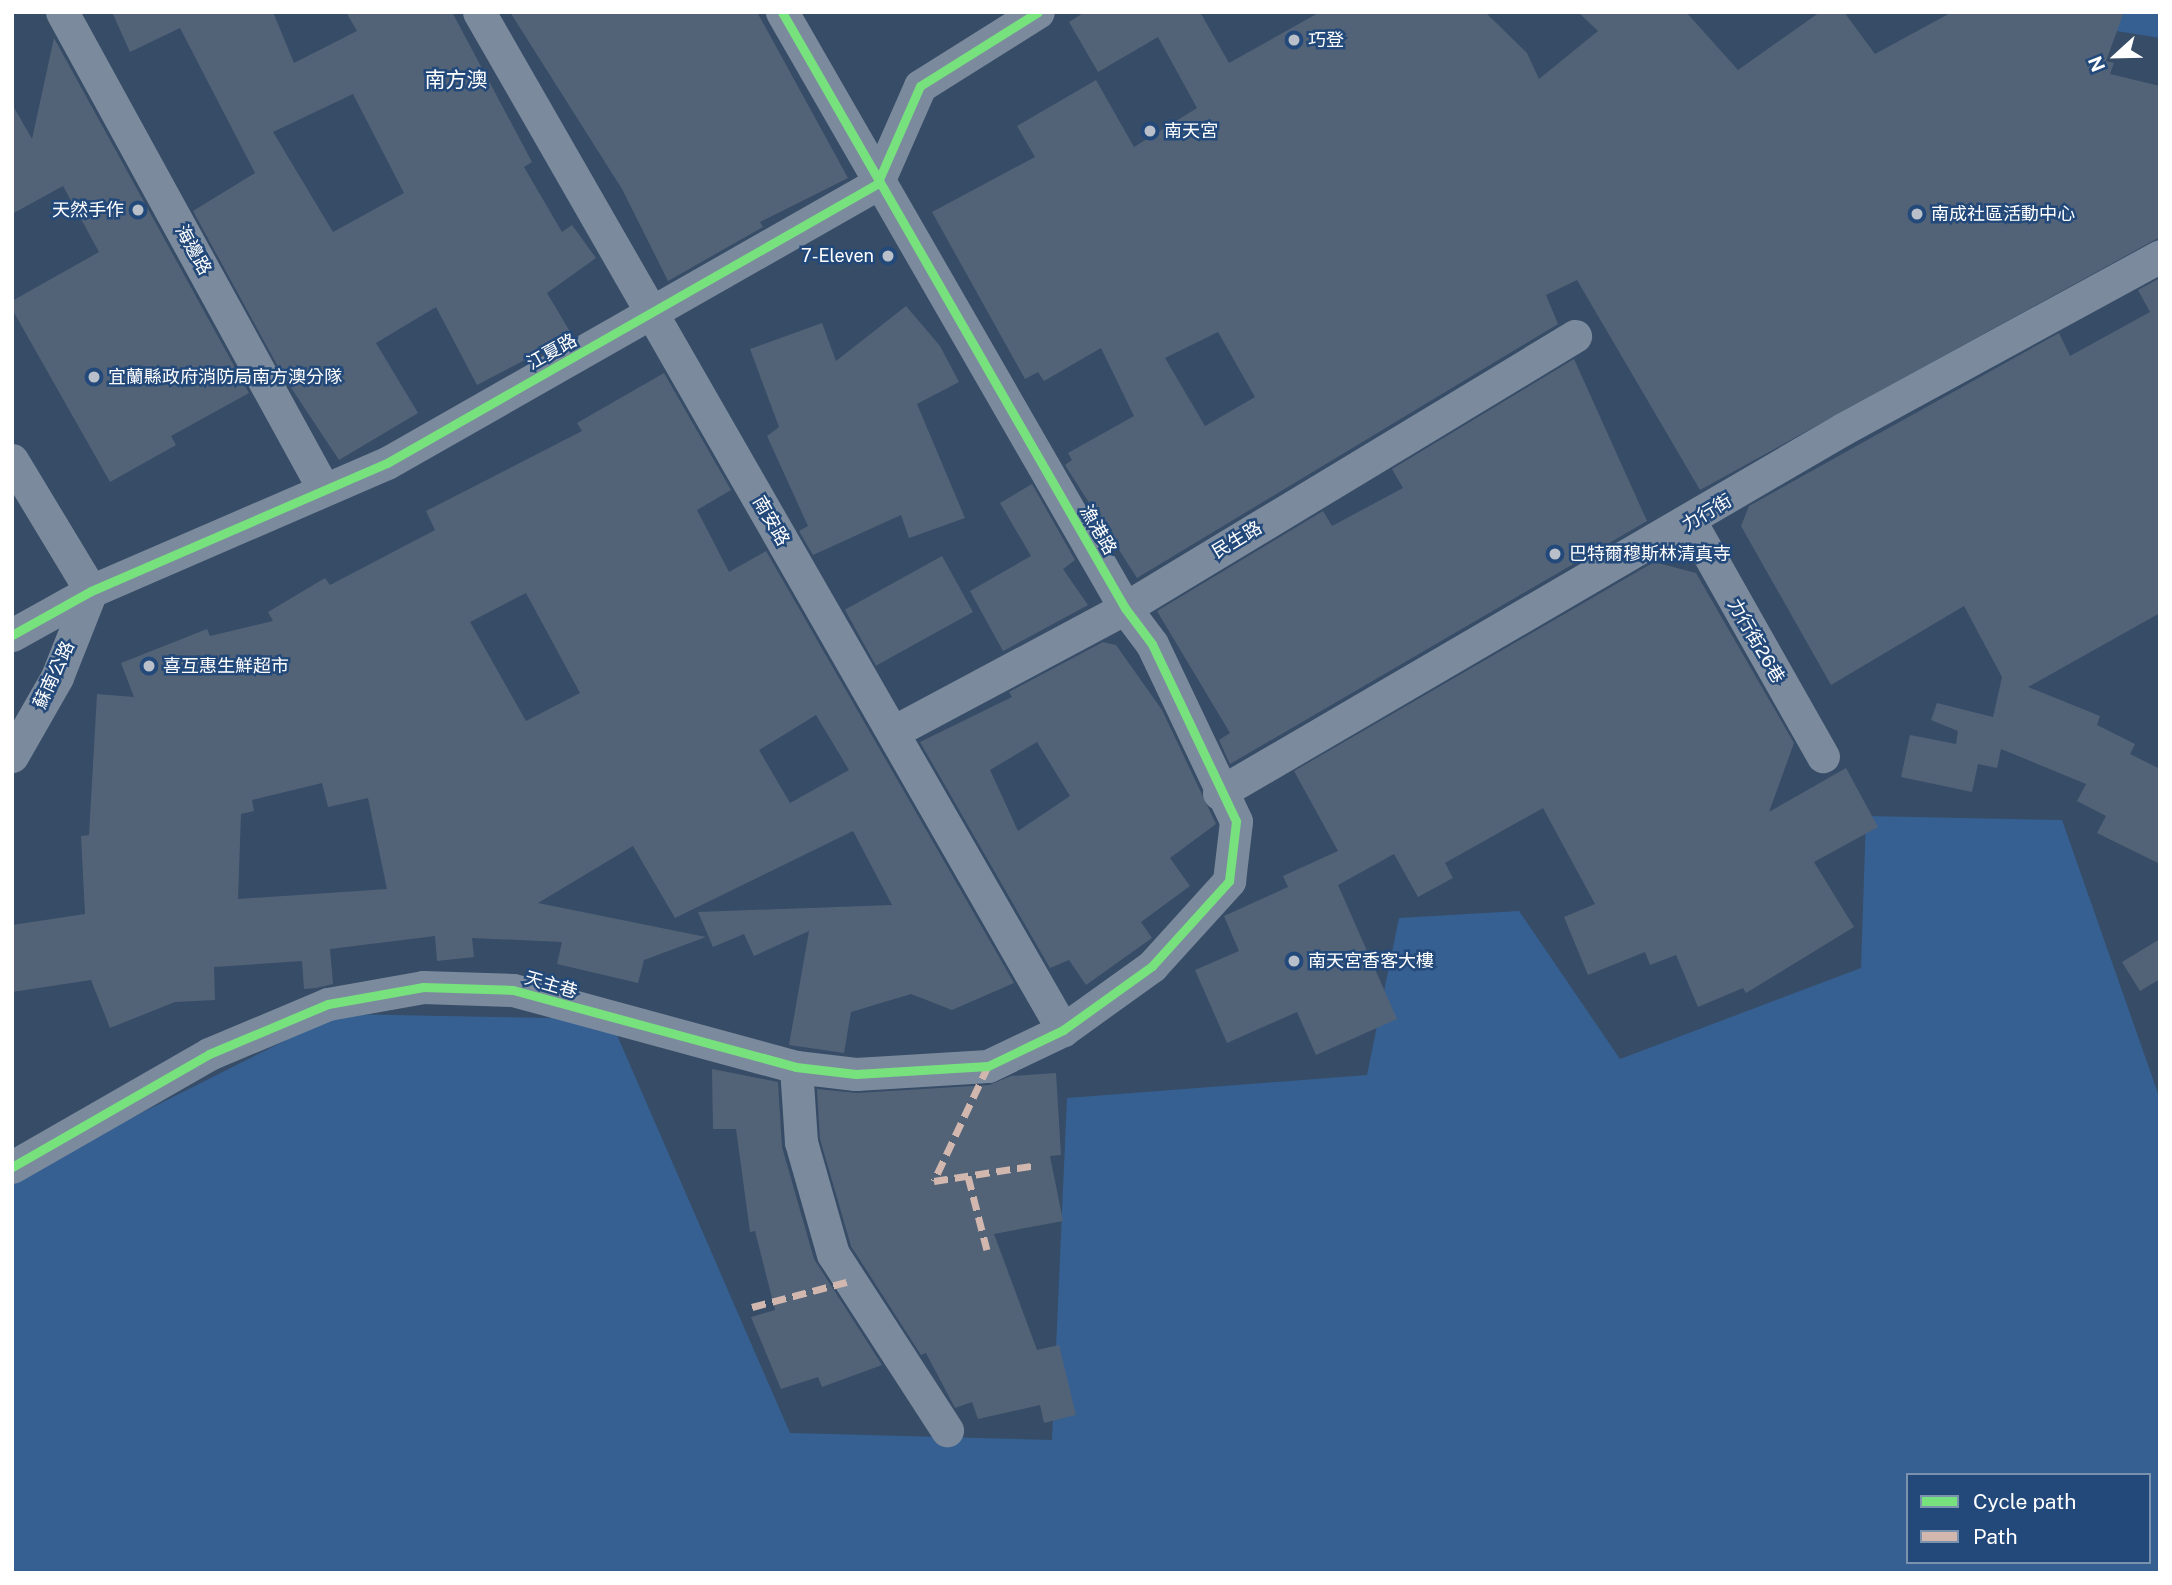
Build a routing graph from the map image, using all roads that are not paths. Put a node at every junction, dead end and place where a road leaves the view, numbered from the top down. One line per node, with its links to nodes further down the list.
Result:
1 (62, 12): 10 (street, 海邊路)
2 (479, 12): 7 (street, 南安路)
3 (782, 12): 5 (street, 漁港路)
4 (1038, 12): 5 (street)
5 (877, 184): 7 (street, 江夏路); 13 (street, 漁港路)
6 (2160, 256): 11 (street, 力行街)
7 (652, 314): 10 (street, 江夏路); 15 (street, 南安路)
8 (1574, 336): 13 (street, 民生路)
9 (12, 460): 12 (street)
10 (323, 488): 12 (street, 江夏路)
11 (1691, 523): 17 (street, 力行街26巷); 18 (street, 力行街)
12 (91, 591): 14 (street, 江夏路); 16 (street, 蘇南公路)
13 (1125, 607): 15 (street, 民生路); 18 (street, 漁港路)
14 (12, 635)
15 (892, 732): 19 (street, 南安路)
16 (12, 756)
17 (1823, 756)
18 (1219, 793): 19 (street, 漁港路)
19 (1063, 1030): 20 (street, 天主巷)
20 (796, 1067): 21 (street, 天主巷); 22 (street)
21 (12, 1167)
22 (947, 1430)

